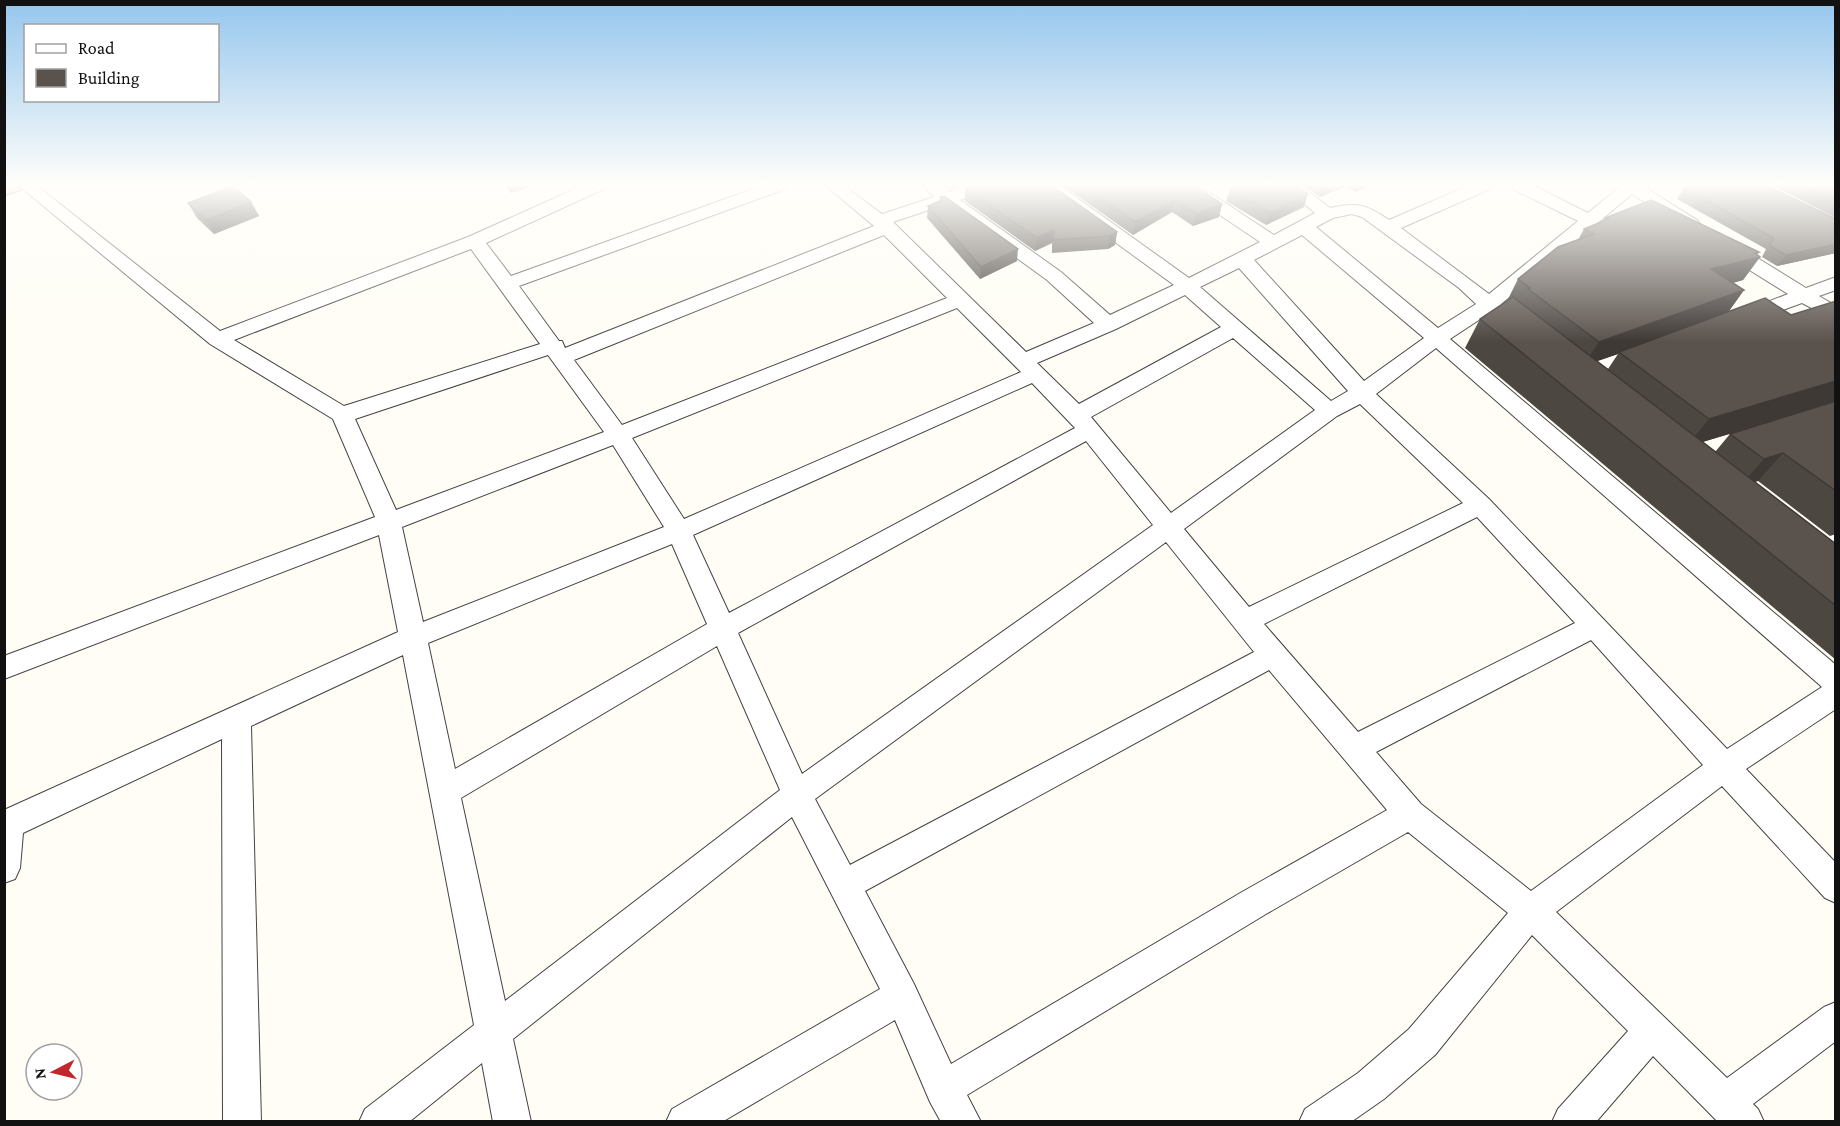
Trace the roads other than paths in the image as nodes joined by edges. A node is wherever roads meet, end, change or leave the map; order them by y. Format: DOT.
graph roads {
  1 [pos="91,238"];
  2 [pos="484,238"];
  3 [pos="635,238"];
  4 [pos="848,238"];
  5 [pos="897,238"];
  6 [pos="1000,238"];
  7 [pos="1120,238"];
  8 [pos="1266,238"];
  9 [pos="1284,238"];
  10 [pos="1317,238"];
  11 [pos="1405,238"];
  12 [pos="1570,238"];
  13 [pos="1713,238"];
  14 [pos="476,241"];
  15 [pos="1274,243"];
  16 [pos="1243,260"];
  17 [pos="1836,283"];
  18 [pos="507,284"];
  19 [pos="1187,286"];
  20 [pos="1804,296"];
  21 [pos="960,300"];
  22 [pos="1488,304"];
  23 [pos="1836,315"];
  24 [pos="1109,325"];
  25 [pos="1725,325"];
  26 [pos="1516,326"];
  27 [pos="1235,328"];
  28 [pos="1437,338"];
  29 [pos="217,339"];
  30 [pos="559,351"];
  31 [pos="1029,368"];
  32 [pos="1362,393"];
  33 [pos="1329,411"];
  34 [pos="342,415"];
  35 [pos="1083,423"];
  36 [pos="618,435"];
  37 [pos="1480,505"];
  38 [pos="389,521"];
  39 [pos="1169,528"];
  40 [pos="679,531"];
  41 [pos="1245,621"];
  42 [pos="1594,626"];
  43 [pos="722,629"];
  44 [pos="411,638"];
  45 [pos="1273,655"];
  46 [pos="4,668"];
  47 [pos="1836,682"];
  48 [pos="1836,693"];
  49 [pos="236,719"];
  50 [pos="1354,749"];
  51 [pos="1724,767"];
  52 [pos="446,791"];
  53 [pos="797,795"];
  54 [pos="1410,814"];
  55 [pos="6,826"];
  56 [pos="4,868"];
  57 [pos="846,884"];
  58 [pos="1836,887"];
  59 [pos="1531,912"];
  60 [pos="902,996"];
  61 [pos="1836,1019"];
  62 [pos="1653,1029"];
  63 [pos="494,1033"];
  64 [pos="943,1089"];
  65 [pos="1736,1112"];
  66 [pos="242,1122"];
  67 [pos="378,1122"];
  68 [pos="512,1122"];
  69 [pos="685,1122"];
  70 [pos="962,1122"];
  71 [pos="1318,1122"];
  72 [pos="1571,1122"];
  1 -- 29 [label="street"];
  2 -- 14 [label="street"];
  3 -- 18 [label="street"];
  4 -- 30 [label="street"];
  5 -- 21 [label="street"];
  6 -- 24 [label="street"];
  7 -- 19 [label="street"];
  8 -- 15 [label="street"];
  9 -- 15 [label="street"];
  10 -- 28 [label="street"];
  11 -- 22 [label="street"];
  12 -- 22 [label="street"];
  13 -- 20 [label="street"];
  14 -- 18 [label="street"];
  14 -- 29 [label="street"];
  15 -- 16 [label="street"];
  16 -- 19 [label="street"];
  16 -- 32 [label="street"];
  17 -- 20 [label="street"];
  18 -- 30 [label="street"];
  19 -- 24 [label="street"];
  19 -- 27 [label="street"];
  20 -- 23 [label="street"];
  20 -- 25 [label="street"];
  21 -- 31 [label="street"];
  21 -- 36 [label="street"];
  22 -- 26 [label="street"];
  22 -- 28 [label="street"];
  24 -- 31 [label="street"];
  27 -- 33 [label="street"];
  27 -- 35 [label="street"];
  28 -- 32 [label="street"];
  28 -- 47 [label="street"];
  29 -- 34 [label="street"];
  30 -- 34 [label="street"];
  30 -- 36 [label="street"];
  31 -- 35 [label="street"];
  31 -- 40 [label="street"];
  32 -- 33 [label="street"];
  32 -- 37 [label="street"];
  33 -- 39 [label="street"];
  34 -- 38 [label="street"];
  35 -- 39 [label="street"];
  35 -- 43 [label="street"];
  36 -- 38 [label="street"];
  36 -- 40 [label="street"];
  37 -- 41 [label="street"];
  37 -- 42 [label="street"];
  38 -- 44 [label="street"];
  38 -- 46 [label="street"];
  39 -- 41 [label="street"];
  39 -- 53 [label="street"];
  40 -- 43 [label="street"];
  40 -- 44 [label="street"];
  41 -- 45 [label="street"];
  42 -- 50 [label="street"];
  42 -- 51 [label="street"];
  43 -- 52 [label="street"];
  43 -- 53 [label="street"];
  44 -- 49 [label="street"];
  44 -- 52 [label="street"];
  45 -- 50 [label="street"];
  45 -- 57 [label="street"];
  48 -- 51 [label="street"];
  49 -- 55 [label="street"];
  49 -- 66 [label="street"];
  50 -- 54 [label="street"];
  51 -- 58 [label="street"];
  51 -- 59 [label="street"];
  52 -- 63 [label="street"];
  53 -- 57 [label="street"];
  53 -- 63 [label="street"];
  54 -- 59 [label="street"];
  54 -- 64 [label="street"];
  55 -- 56 [label="street"];
  57 -- 60 [label="street"];
  59 -- 62 [label="street"];
  59 -- 71 [label="street"];
  60 -- 64 [label="street"];
  60 -- 69 [label="street"];
  61 -- 65 [label="street"];
  62 -- 65 [label="street"];
  62 -- 72 [label="street"];
  63 -- 67 [label="street"];
  63 -- 68 [label="street"];
  64 -- 70 [label="street"];
}
